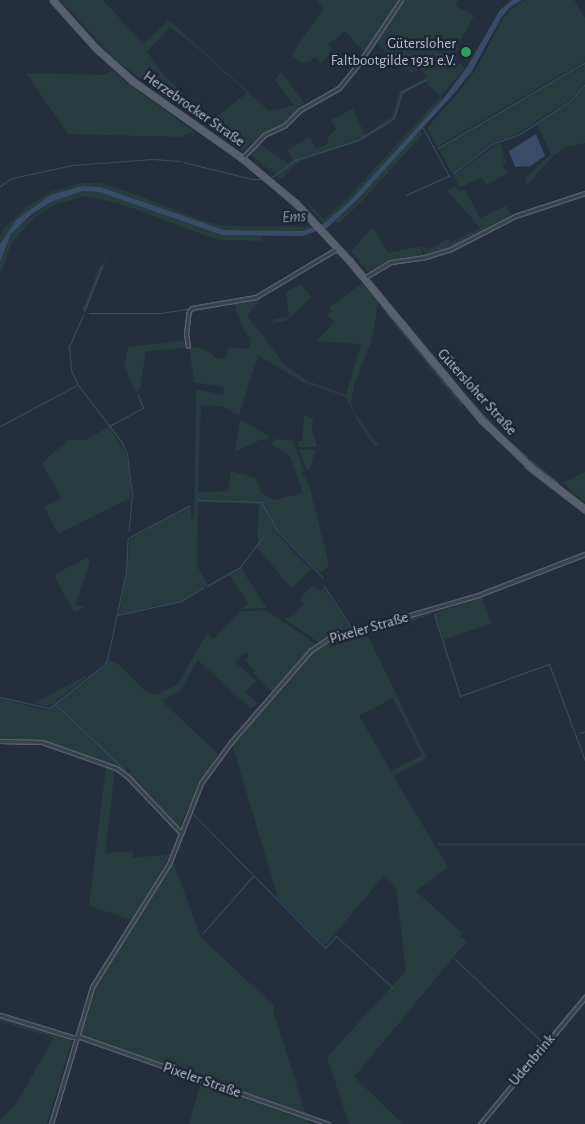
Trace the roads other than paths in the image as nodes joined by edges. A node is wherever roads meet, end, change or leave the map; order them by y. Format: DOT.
graph roads {
  1 [pos="53,0"];
  2 [pos="401,0"];
  3 [pos="242,158"];
  4 [pos="585,193"];
  5 [pos="326,233"];
  6 [pos="339,248"];
  7 [pos="364,278"];
  8 [pos="188,346"];
  9 [pos="585,509"];
  10 [pos="585,554"];
  11 [pos="0,741"];
  12 [pos="180,833"];
  13 [pos="585,997"];
  14 [pos="0,1015"];
  15 [pos="76,1037"];
  16 [pos="51,1124"];
  17 [pos="328,1124"];
  18 [pos="480,1124"];
  1 -- 3 [label="main road, Herzebrocker Straße"];
  2 -- 3 [label="street"];
  3 -- 5 [label="main road, Herzebrocker Straße"];
  4 -- 7 [label="street"];
  5 -- 6 [label="main road, Gütersloher Straße"];
  6 -- 7 [label="main road, Gütersloher Straße"];
  6 -- 8 [label="street"];
  7 -- 9 [label="main road, Gütersloher Straße"];
  10 -- 12 [label="street, Pixeler Straße"];
  11 -- 12 [label="street"];
  12 -- 15 [label="street, Pixeler Straße"];
  13 -- 18 [label="street, Udenbrink"];
  14 -- 15 [label="street, Pixeler Straße"];
  15 -- 16 [label="street, Pixeler Straße"];
  15 -- 17 [label="street, Pixeler Straße"];
}
